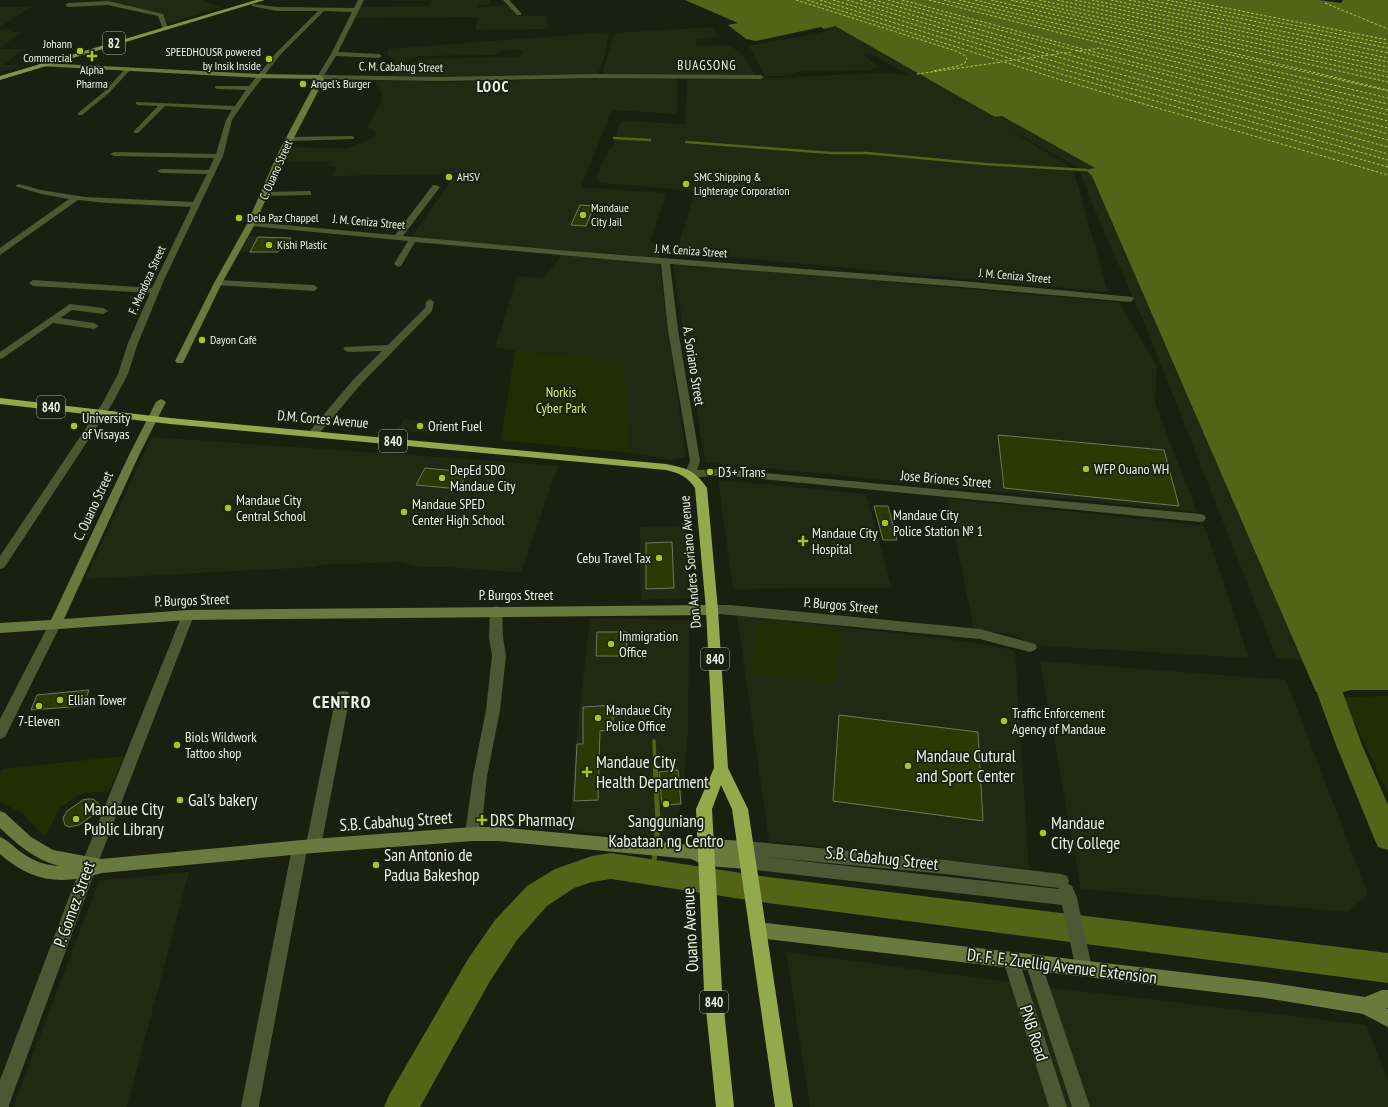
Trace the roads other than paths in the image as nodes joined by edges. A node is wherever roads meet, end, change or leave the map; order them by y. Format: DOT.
graph roads {
  1 [pos="245,0"];
  2 [pos="262,0"];
  3 [pos="270,0"];
  4 [pos="361,0"];
  5 [pos="506,0"];
  6 [pos="251,2"];
  7 [pos="68,5"];
  8 [pos="322,10"];
  9 [pos="356,10"];
  10 [pos="519,14"];
  11 [pos="181,24"];
  12 [pos="165,28"];
  13 [pos="334,54"];
  14 [pos="379,56"];
  15 [pos="63,58"];
  16 [pos="41,65"];
  17 [pos="127,70"];
  18 [pos="259,76"];
  19 [pos="0,77"];
  20 [pos="320,77"];
  21 [pos="761,77"];
  22 [pos="217,87"];
  23 [pos="251,88"];
  24 [pos="138,103"];
  25 [pos="164,104"];
  26 [pos="238,108"];
  27 [pos="80,114"];
  28 [pos="340,130"];
  29 [pos="136,132"];
  30 [pos="291,136"];
  31 [pos="352,138"];
  32 [pos="114,154"];
  33 [pos="219,156"];
  34 [pos="161,171"];
  35 [pos="210,172"];
  36 [pos="19,186"];
  37 [pos="436,187"];
  38 [pos="308,193"];
  39 [pos="265,194"];
  40 [pos="75,198"];
  41 [pos="197,205"];
  42 [pos="251,224"];
  43 [pos="398,237"];
  44 [pos="414,239"];
  45 [pos="0,252"];
  46 [pos="665,261"];
  47 [pos="398,264"];
  48 [pos="33,283"];
  49 [pos="218,283"];
  50 [pos="314,288"];
  51 [pos="156,291"];
  52 [pos="1130,299"];
  53 [pos="430,302"];
  54 [pos="103,311"];
  55 [pos="51,320"];
  56 [pos="94,326"];
  57 [pos="391,348"];
  58 [pos="348,349"];
  59 [pos="0,356"];
  60 [pos="180,361"];
  61 [pos="0,401"];
  62 [pos="161,402"];
  63 [pos="102,412"];
  64 [pos="152,418"];
  65 [pos="313,434"];
  66 [pos="690,475"];
  67 [pos="1200,518"];
  68 [pos="0,565"];
  69 [pos="712,610"];
  70 [pos="496,611"];
  71 [pos="188,615"];
  72 [pos="55,624"];
  73 [pos="0,628"];
  74 [pos="1030,647"];
  75 [pos="343,696"];
  76 [pos="0,733"];
  77 [pos="720,768"];
  78 [pos="0,818"];
  79 [pos="473,834"];
  80 [pos="0,844"];
  81 [pos="307,847"];
  82 [pos="703,856"];
  83 [pos="747,861"];
  84 [pos="93,867"];
  85 [pos="1070,906"];
  86 [pos="758,930"];
  87 [pos="1011,960"];
  88 [pos="1033,962"];
  89 [pos="1083,968"];
  90 [pos="1386,1004"];
  91 [pos="1365,1006"];
  92 [pos="1388,1018"];
  93 [pos="0,1105"];
  94 [pos="250,1105"];
  95 [pos="725,1107"];
  96 [pos="784,1107"];
  97 [pos="1058,1107"];
  98 [pos="1081,1107"];
  1 -- 6 [label="street"];
  2 -- 11 [label="main road, 82"];
  3 -- 6 [label="main road"];
  4 -- 9 [label="street, C. Ouano Street"];
  5 -- 10 [label="street"];
  6 -- 8 [label="street"];
  6 -- 11 [label="main road"];
  6 -- 15 [label="main road"];
  7 -- 12 [label="street"];
  8 -- 9 [label="street"];
  8 -- 18 [label="street, F. Mendoza Street"];
  9 -- 13 [label="street, C. Ouano Street"];
  11 -- 12 [label="main road, 82"];
  12 -- 15 [label="main road, 82"];
  13 -- 14 [label="street"];
  13 -- 20 [label="street, C. Ouano Street"];
  15 -- 16 [label="main road, 82"];
  16 -- 17 [label="street, C. M. Cabahug Street"];
  16 -- 19 [label="main road, 82"];
  17 -- 18 [label="street, C. M. Cabahug Street"];
  17 -- 27 [label="street"];
  18 -- 20 [label="street, C. M. Cabahug Street"];
  18 -- 23 [label="street, F. Mendoza Street"];
  20 -- 21 [label="street, C. M. Cabahug Street"];
  20 -- 30 [label="street, C. Ouano Street"];
  22 -- 23 [label="street"];
  23 -- 26 [label="street, F. Mendoza Street"];
  24 -- 25 [label="street"];
  25 -- 26 [label="street"];
  25 -- 29 [label="street"];
  26 -- 33 [label="street, F. Mendoza Street"];
  28 -- 30 [label="street"];
  30 -- 31 [label="street"];
  30 -- 39 [label="street, C. Ouano Street"];
  32 -- 33 [label="street"];
  33 -- 35 [label="street, F. Mendoza Street"];
  34 -- 35 [label="street"];
  35 -- 41 [label="street, F. Mendoza Street"];
  36 -- 40 [label="street"];
  37 -- 43 [label="street"];
  38 -- 39 [label="street"];
  39 -- 42 [label="street, C. Ouano Street"];
  40 -- 41 [label="street"];
  40 -- 45 [label="street"];
  41 -- 51 [label="street, F. Mendoza Street"];
  42 -- 43 [label="street, J. M. Ceniza Street"];
  42 -- 49 [label="street, C. Ouano Street"];
  43 -- 44 [label="street, J. M. Ceniza Street"];
  44 -- 46 [label="street, J. M. Ceniza Street"];
  44 -- 47 [label="street"];
  46 -- 52 [label="street, J. M. Ceniza Street"];
  46 -- 66 [label="street, A. Soriano Street"];
  48 -- 51 [label="street"];
  49 -- 50 [label="street"];
  49 -- 60 [label="street, C. Ouano Street"];
  51 -- 63 [label="street, F. Mendoza Street"];
  53 -- 57 [label="street"];
  54 -- 55 [label="street"];
  55 -- 56 [label="street"];
  55 -- 59 [label="street"];
  57 -- 58 [label="street"];
  57 -- 65 [label="street"];
  61 -- 63 [label="highway, D.M. Cortes Avenue / 840"];
  62 -- 64 [label="street, C. Ouano Street"];
  63 -- 64 [label="highway, D.M. Cortes Avenue / 840"];
  63 -- 68 [label="street, F. Mendoza Street"];
  64 -- 65 [label="highway, D.M. Cortes Avenue / 840"];
  64 -- 72 [label="street, C. Ouano Street"];
  65 -- 66 [label="highway, D.M. Cortes Avenue / 840"];
  66 -- 67 [label="street, Jose Briones Street"];
  66 -- 69 [label="highway, Don Andres Soriano Avenue / 840"];
  69 -- 70 [label="street, P. Burgos Street"];
  69 -- 74 [label="street, P. Burgos Street"];
  69 -- 77 [label="highway, Don Andres Soriano Avenue / 840"];
  70 -- 71 [label="street, P. Burgos Street"];
  70 -- 79 [label="street"];
  71 -- 72 [label="street, P. Burgos Street"];
  71 -- 84 [label="street, P. Gomez Street"];
  72 -- 73 [label="street, P. Burgos Street"];
  72 -- 76 [label="street"];
  75 -- 81 [label="street"];
  77 -- 82 [label="highway, Don Andres Soriano Avenue / 840"];
  77 -- 83 [label="highway, Don Andres Soriano Avenue / 840"];
  78 -- 84 [label="street, S.B. Cabahug Street"];
  79 -- 81 [label="street, S.B. Cabahug Street"];
  79 -- 82 [label="street, S.B. Cabahug Street"];
  80 -- 84 [label="street, S.B. Cabahug Street"];
  81 -- 84 [label="street, S.B. Cabahug Street"];
  81 -- 94 [label="street"];
  82 -- 83 [label="street, S.B. Cabahug Street"];
  82 -- 95 [label="highway, Ouano Avenue / 840"];
  83 -- 85 [label="street, S.B. Cabahug Street"];
  83 -- 85 [label="street, S.B. Cabahug Street"];
  83 -- 86 [label="highway, 840"];
  84 -- 93 [label="street, P. Gomez Street"];
  85 -- 89 [label="street"];
  86 -- 87 [label="street, Dr. F. E. Zuellig Avenue Extension"];
  86 -- 96 [label="highway, 840"];
  87 -- 88 [label="street, Dr. F. E. Zuellig Avenue Extension"];
  87 -- 97 [label="street, PNB Road"];
  88 -- 89 [label="street, Dr. F. E. Zuellig Avenue Extension"];
  88 -- 98 [label="street, PNB Road"];
  89 -- 91 [label="street, Dr. F. E. Zuellig Avenue Extension"];
  90 -- 91 [label="street"];
  91 -- 92 [label="street, Dr. F. E. Zuellig Avenue Extension"];
}
